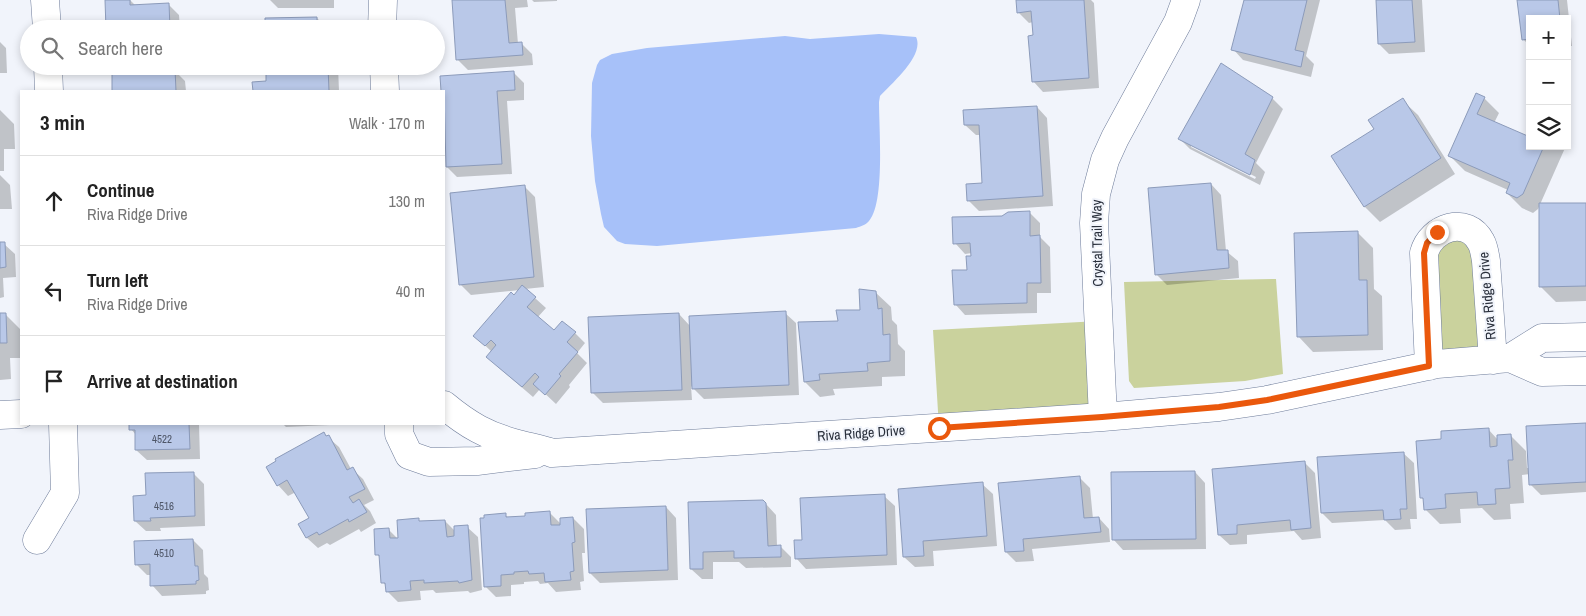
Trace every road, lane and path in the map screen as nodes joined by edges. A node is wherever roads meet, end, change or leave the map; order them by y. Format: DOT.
graph roads {
  1 [pos="45,0"];
  2 [pos="382,0"];
  3 [pos="1186,0"];
  4 [pos="46,20"];
  5 [pos="382,20"];
  6 [pos="48,75"];
  7 [pos="384,75"];
  8 [pos="49,90"];
  9 [pos="385,90"];
  10 [pos="1586,337"];
  11 [pos="1501,359"];
  12 [pos="1429,366"];
  13 [pos="1586,370"];
  14 [pos="446,407"];
  15 [pos="20,414"];
  16 [pos="0,415"];
  17 [pos="1102,417"];
  18 [pos="63,425"];
  19 [pos="399,425"];
  20 [pos="552,453"];
  21 [pos="37,540"];
  1 -- 4 [label="street"];
  2 -- 5 [label="street"];
  3 -- 17 [label="street, Crystal Trail Way"];
  6 -- 8 [label="street"];
  7 -- 9 [label="street"];
  10 -- 11 [label="street, Riva Ridge Drive"];
  11 -- 12 [label="street, Riva Ridge Drive"];
  11 -- 12 [label="street, Riva Ridge Drive"];
  11 -- 13 [label="street, Riva Ridge Drive"];
  12 -- 17 [label="street, Riva Ridge Drive"];
  14 -- 20 [label="street, Riva Ridge Drive"];
  15 -- 16 [label="street"];
  17 -- 20 [label="street, Riva Ridge Drive"];
  18 -- 21 [label="street"];
  19 -- 20 [label="street"];
}
